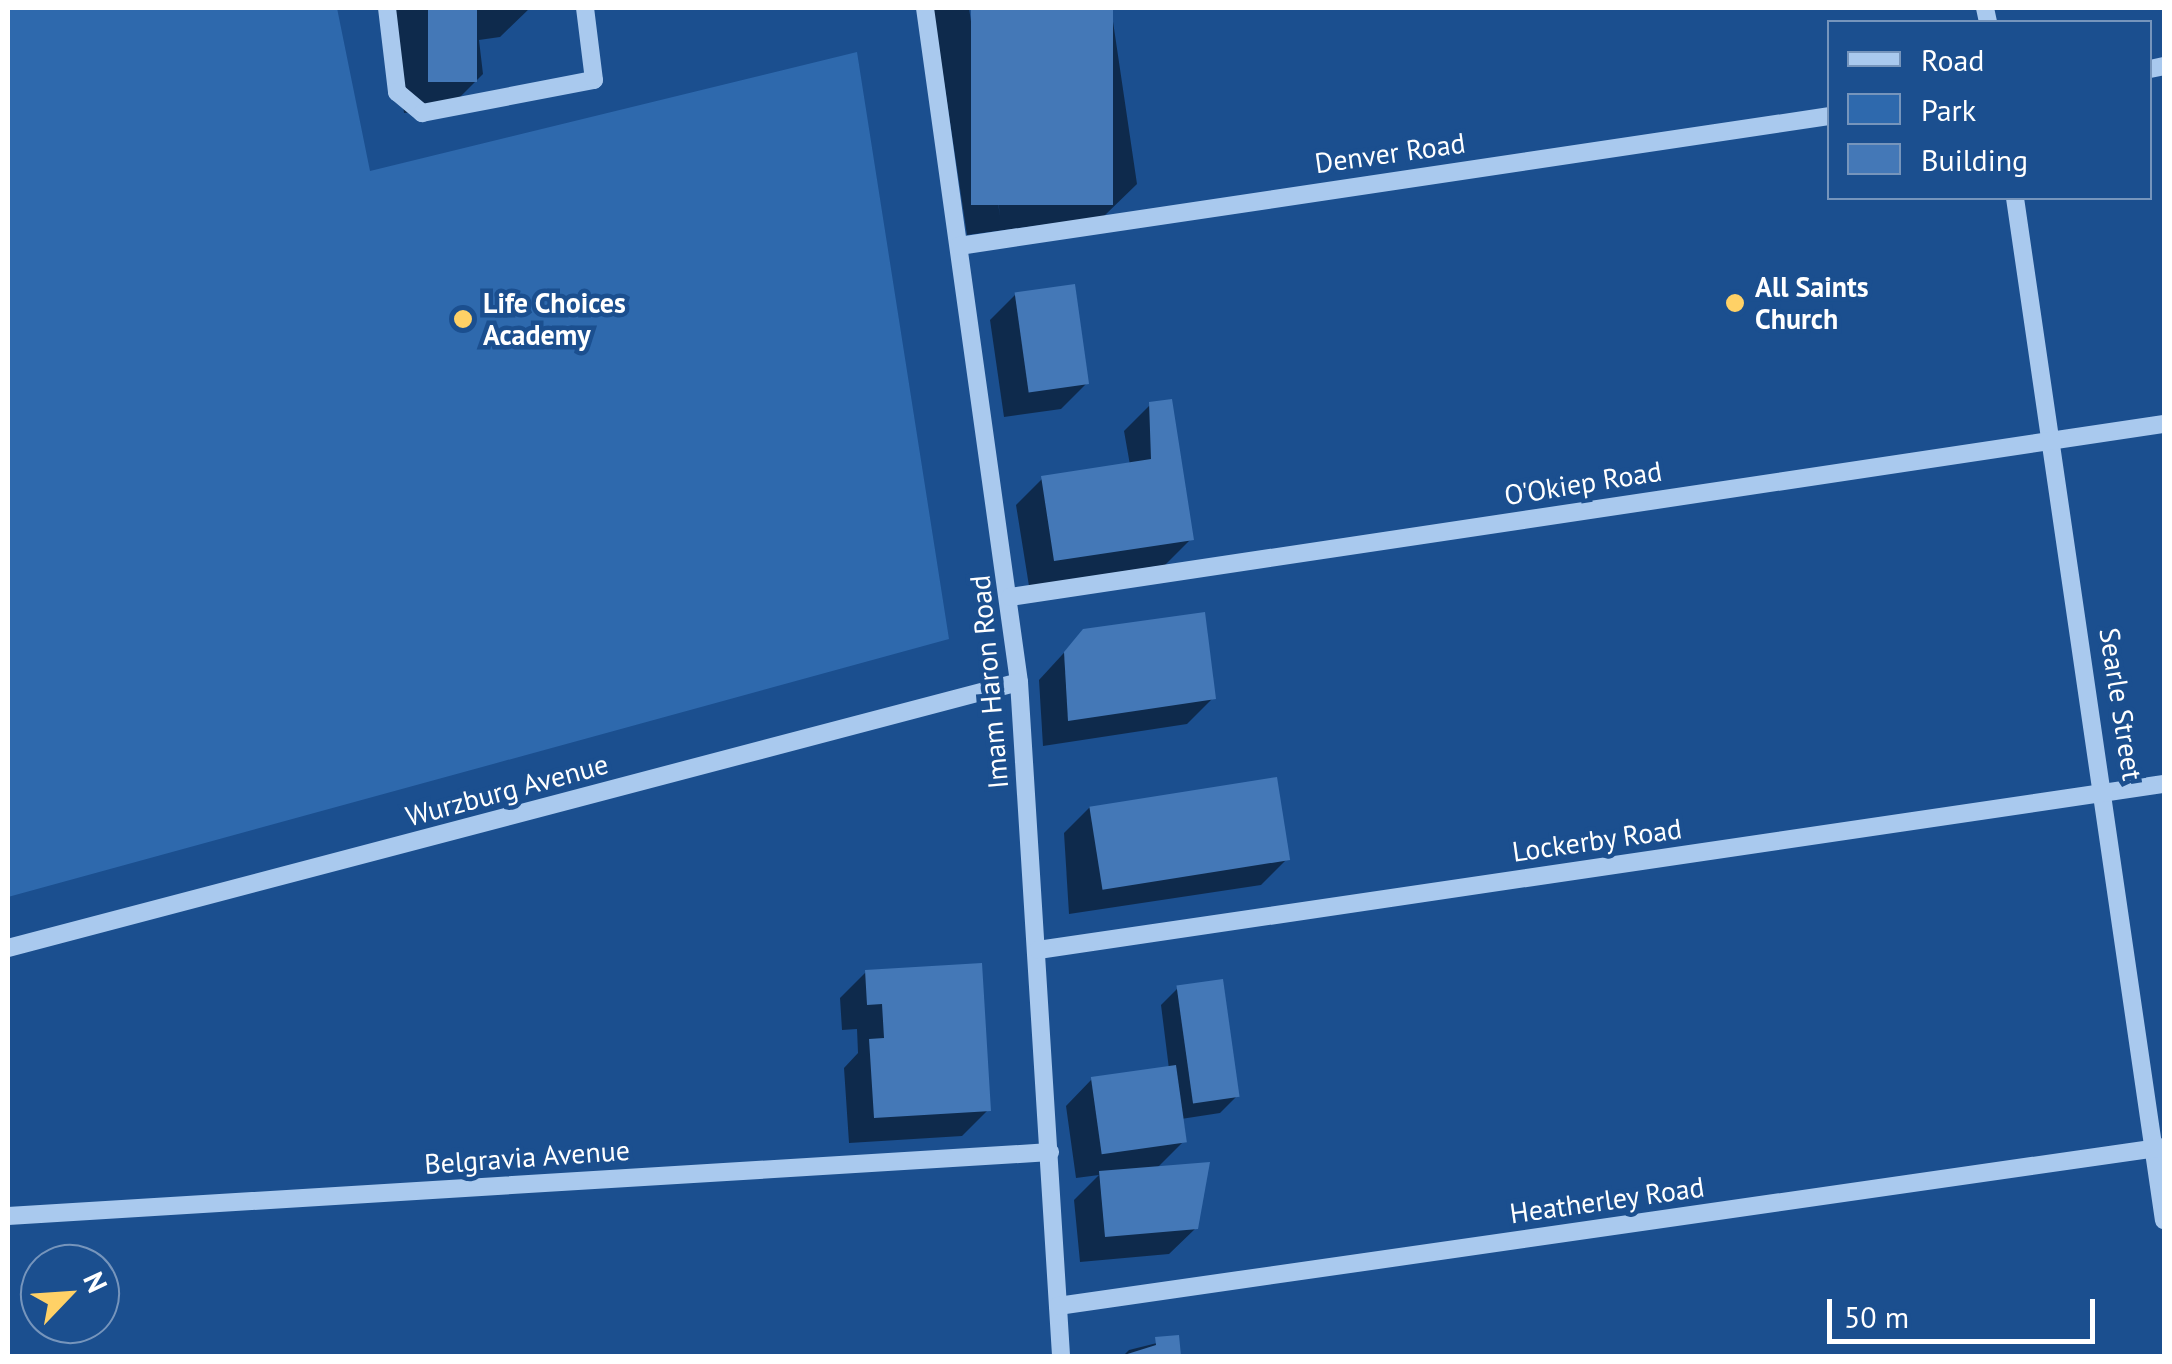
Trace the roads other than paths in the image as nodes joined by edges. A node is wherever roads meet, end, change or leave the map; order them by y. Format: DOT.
graph roads {
  1 [pos="387,8"];
  2 [pos="585,8"];
  3 [pos="925,8"];
  4 [pos="1827,116"];
  5 [pos="2016,200"];
  6 [pos="959,246"];
  7 [pos="2164,424"];
  8 [pos="2053,441"];
  9 [pos="1010,597"];
  10 [pos="1020,682"];
  11 [pos="2164,784"];
  12 [pos="2106,793"];
  13 [pos="8,948"];
  14 [pos="1038,950"];
  15 [pos="2159,1148"];
  16 [pos="1050,1152"];
  17 [pos="8,1216"];
  18 [pos="2164,1220"];
  19 [pos="1058,1306"];
  20 [pos="1061,1356"];
  1 -- 2 [label="street"];
  3 -- 6 [label="street, Imam Haron Road"];
  4 -- 6 [label="street, Denver Road"];
  5 -- 8 [label="street, Searle Street"];
  6 -- 9 [label="street, Imam Haron Road"];
  7 -- 8 [label="street, O'Okiep Road"];
  8 -- 9 [label="street, O'Okiep Road"];
  8 -- 12 [label="street, Searle Street"];
  9 -- 10 [label="street, Imam Haron Road"];
  10 -- 13 [label="street, Wurzburg Avenue"];
  10 -- 14 [label="street, Imam Haron Road"];
  11 -- 12 [label="street, Lockerby Road"];
  12 -- 14 [label="street, Lockerby Road"];
  12 -- 15 [label="street, Searle Street"];
  14 -- 16 [label="street, Imam Haron Road"];
  15 -- 18 [label="street, Searle Street"];
  15 -- 19 [label="street, Heatherley Road"];
  16 -- 17 [label="street, Belgravia Avenue"];
  16 -- 19 [label="street, Imam Haron Road"];
  19 -- 20 [label="street, Imam Haron Road"];
}
